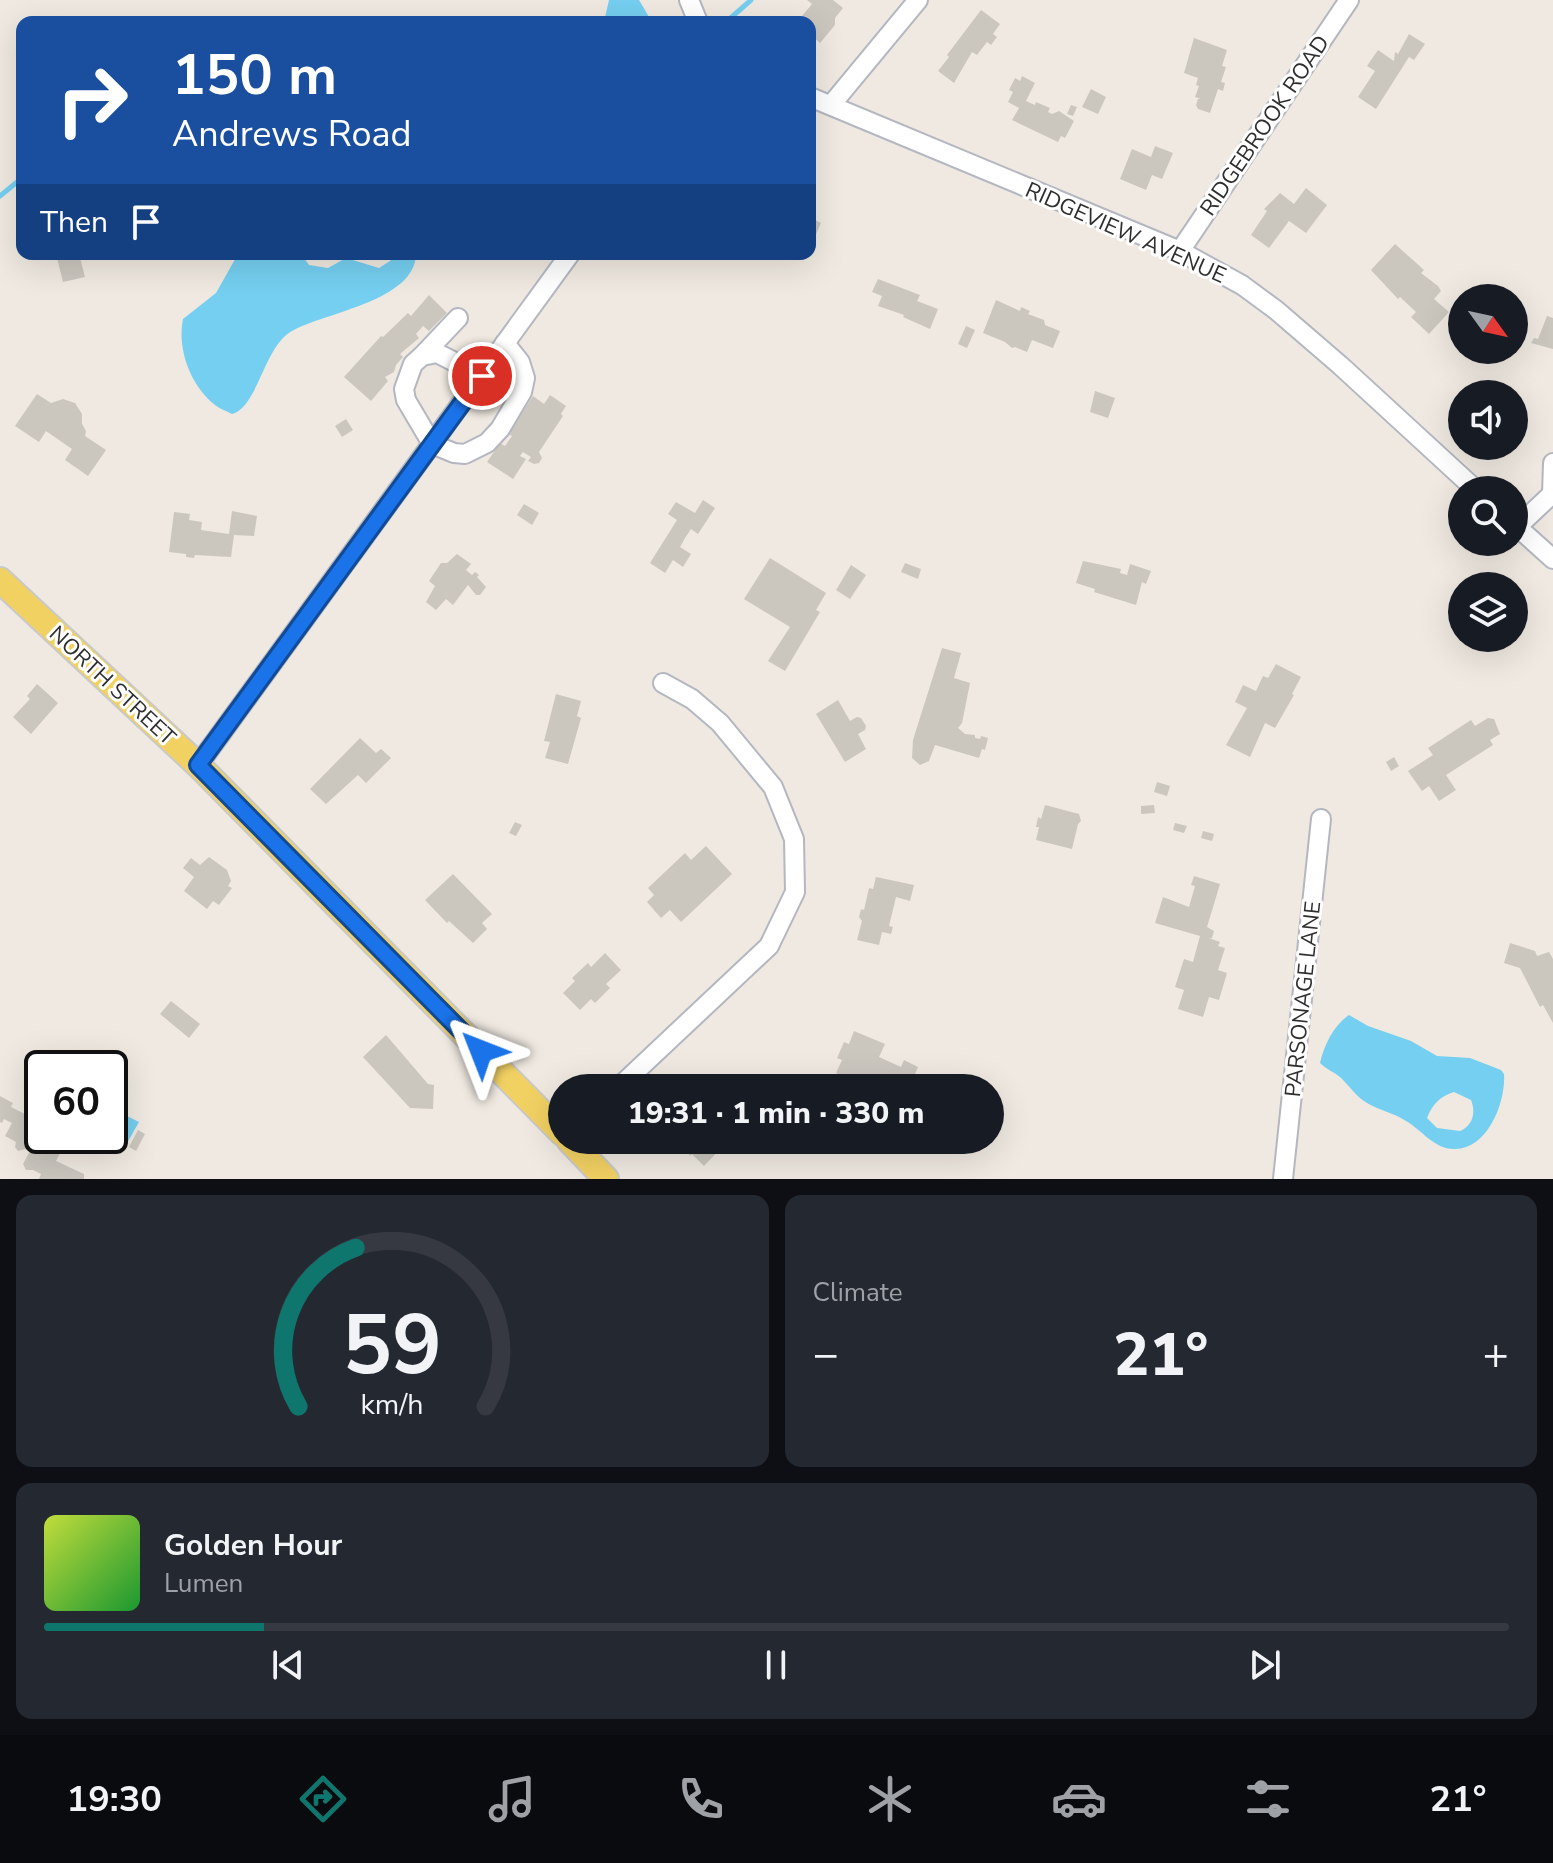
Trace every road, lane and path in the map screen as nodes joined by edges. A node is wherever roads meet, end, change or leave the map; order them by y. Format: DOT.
graph roads {
  1 [pos="918,0"];
  2 [pos="1349,0"];
  3 [pos="816,99"];
  4 [pos="831,105"];
  5 [pos="1180,251"];
  6 [pos="566,260"];
  7 [pos="458,318"];
  8 [pos="505,343"];
  9 [pos="422,356"];
  10 [pos="482,376"];
  11 [pos="432,444"];
  12 [pos="1553,463"];
  13 [pos="1460,476"];
  14 [pos="1552,493"];
  15 [pos="1528,515"];
  16 [pos="1528,537"];
  17 [pos="1553,559"];
  18 [pos="0,580"];
  19 [pos="663,683"];
  20 [pos="198,765"];
  21 [pos="1321,819"];
  22 [pos="633,1074"];
  23 [pos="548,1119"];
  24 [pos="582,1154"];
  25 [pos="606,1179"];
  26 [pos="1283,1179"];
  1 -- 4 [label="street"];
  2 -- 5 [label="street, RIDGEBROOK ROAD"];
  3 -- 4 [label="street, RIDGEVIEW AVENUE"];
  4 -- 5 [label="street, RIDGEVIEW AVENUE"];
  5 -- 13 [label="street, RIDGEVIEW AVENUE"];
  6 -- 8 [label="street"];
  7 -- 9 [label="street"];
  8 -- 10 [label="street"];
  8 -- 11 [label="street"];
  9 -- 10 [label="street"];
  9 -- 11 [label="street"];
  10 -- 11 [label="street"];
  11 -- 20 [label="street"];
  12 -- 14 [label="street"];
  14 -- 15 [label="street"];
  16 -- 17 [label="street"];
  18 -- 20 [label="main road, NORTH STREET"];
  19 -- 22 [label="street"];
  20 -- 23 [label="main road, NORTH STREET"];
  21 -- 26 [label="street, PARSONAGE LANE"];
  24 -- 25 [label="main road"];
}
